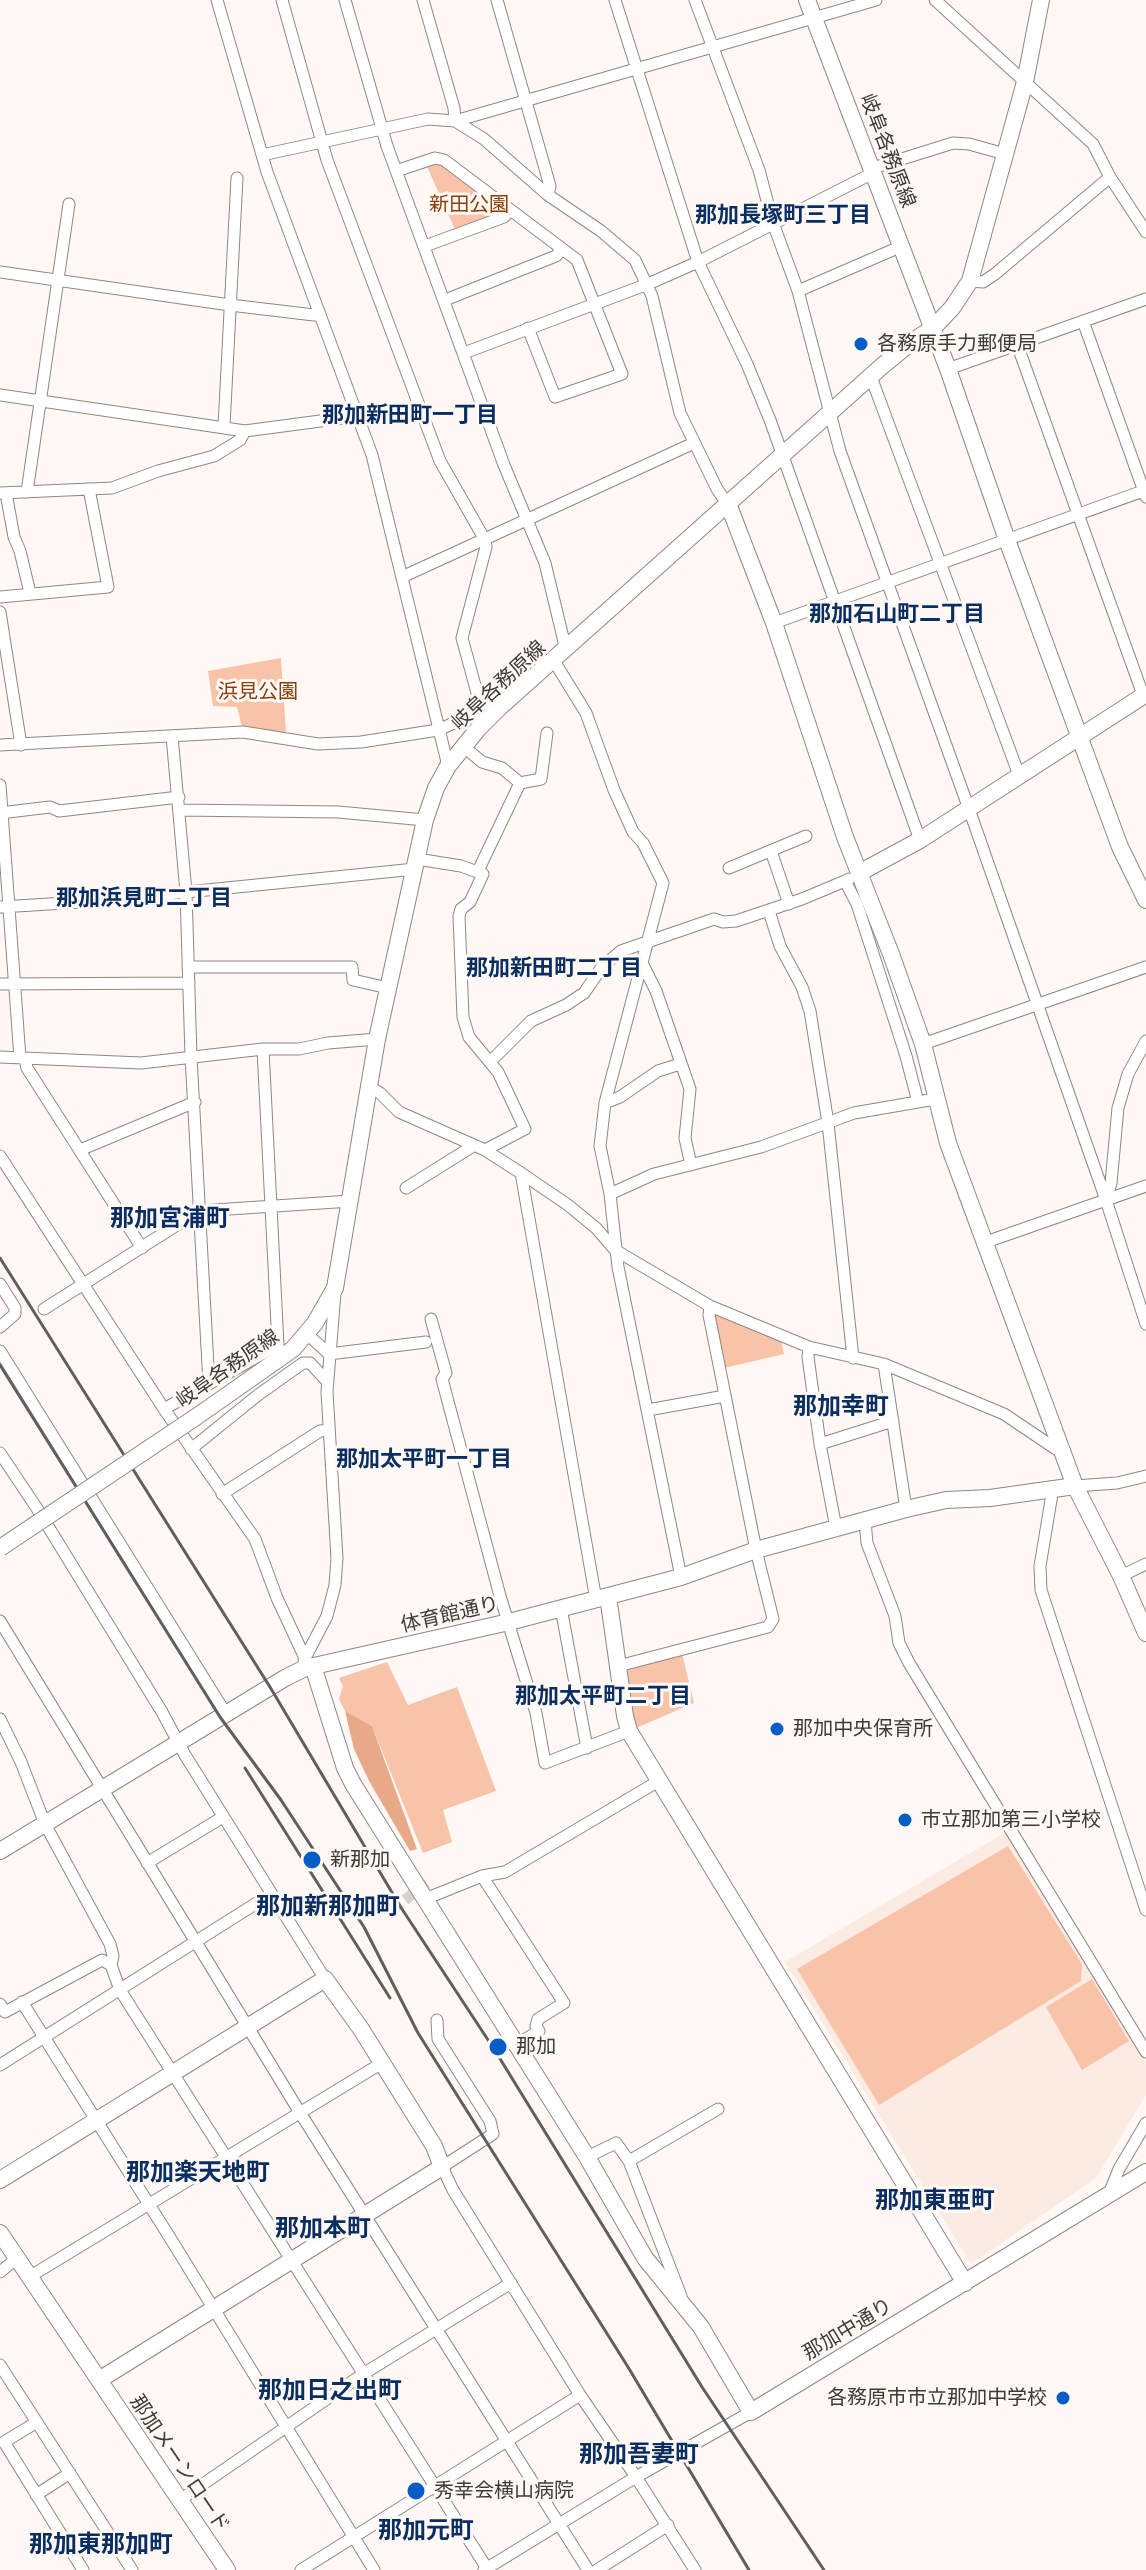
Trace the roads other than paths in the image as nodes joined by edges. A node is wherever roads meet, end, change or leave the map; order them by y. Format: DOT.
graph roads {
  1 [pos="217,0"];
  2 [pos="282,0"];
  3 [pos="345,0"];
  4 [pos="423,0"];
  5 [pos="497,0"];
  6 [pos="615,0"];
  7 [pos="695,0"];
  8 [pos="807,0"];
  9 [pos="876,0"];
  10 [pos="935,0"];
  11 [pos="1041,0"];
  12 [pos="814,18"];
  13 [pos="712,47"];
  14 [pos="637,68"];
  15 [pos="1025,82"];
  16 [pos="526,101"];
  17 [pos="455,121"];
  18 [pos="382,130"];
  19 [pos="323,143"];
  20 [pos="1005,154"];
  21 [pos="262,155"];
  22 [pos="874,170"];
  23 [pos="396,171"];
  24 [pos="1110,177"];
  25 [pos="237,178"];
  26 [pos="548,195"];
  27 [pos="69,204"];
  28 [pos="510,210"];
  29 [pos="773,223"];
  30 [pos="1146,232"];
  31 [pos="425,246"];
  32 [pos="902,246"];
  33 [pos="562,249"];
  34 [pos="698,262"];
  35 [pos="0,272"];
  36 [pos="57,280"];
  37 [pos="970,281"];
  38 [pos="648,284"];
  39 [pos="798,291"];
  40 [pos="1146,299"];
  41 [pos="445,300"];
  42 [pos="593,304"];
  43 [pos="230,305"];
  44 [pos="320,314"];
  45 [pos="1083,321"];
  46 [pos="528,328"];
  47 [pos="933,328"];
  48 [pos="1017,344"];
  49 [pos="464,353"];
  50 [pos="948,369"];
  51 [pos="871,377"];
  52 [pos="0,395"];
  53 [pos="40,401"];
  54 [pos="358,416"];
  55 [pos="829,416"];
  56 [pos="224,426"];
  57 [pos="245,431"];
  58 [pos="694,443"];
  59 [pos="781,457"];
  60 [pos="89,489"];
  61 [pos="27,492"];
  62 [pos="3,493"];
  63 [pos="1145,493"];
  64 [pos="729,506"];
  65 [pos="1079,514"];
  66 [pos="529,520"];
  67 [pos="485,540"];
  68 [pos="1007,540"];
  69 [pos="942,564"];
  70 [pos="402,577"];
  71 [pos="888,584"];
  72 [pos="30,593"];
  73 [pos="0,597"];
  74 [pos="834,603"];
  75 [pos="0,612"];
  76 [pos="774,623"];
  77 [pos="560,656"];
  78 [pos="1145,695"];
  79 [pos="500,707"];
  80 [pos="482,711"];
  81 [pos="438,730"];
  82 [pos="547,733"];
  83 [pos="172,736"];
  84 [pos="1080,736"];
  85 [pos="0,745"];
  86 [pos="21,745"];
  87 [pos="463,746"];
  88 [pos="448,766"];
  89 [pos="1019,775"];
  90 [pos="520,783"];
  91 [pos="0,785"];
  92 [pos="180,804"];
  93 [pos="969,809"];
  94 [pos="1,813"];
  95 [pos="425,820"];
  96 [pos="806,836"];
  97 [pos="920,840"];
  98 [pos="771,851"];
  99 [pos="416,864"];
  100 [pos="729,868"];
  101 [pos="478,871"];
  102 [pos="852,877"];
  103 [pos="186,892"];
  104 [pos="1146,900"];
  105 [pos="789,904"];
  106 [pos="5,907"];
  107 [pos="769,911"];
  108 [pos="648,940"];
  109 [pos="643,964"];
  110 [pos="188,967"];
  111 [pos="1146,967"];
  112 [pos="189,983"];
  113 [pos="0,984"];
  114 [pos="16,984"];
  115 [pos="388,988"];
  116 [pos="1037,1005"];
  117 [pos="377,1039"];
  118 [pos="1146,1041"];
  119 [pos="923,1044"];
  120 [pos="263,1049"];
  121 [pos="0,1057"];
  122 [pos="191,1057"];
  123 [pos="23,1058"];
  124 [pos="490,1062"];
  125 [pos="680,1064"];
  126 [pos="367,1086"];
  127 [pos="927,1101"];
  128 [pos="195,1102"];
  129 [pos="605,1103"];
  130 [pos="828,1123"];
  131 [pos="479,1148"];
  132 [pos="80,1150"];
  133 [pos="0,1156"];
  134 [pos="691,1165"];
  135 [pos="521,1173"];
  136 [pos="1146,1186"];
  137 [pos="406,1188"];
  138 [pos="610,1194"];
  139 [pos="1106,1200"];
  140 [pos="351,1201"];
  141 [pos="271,1205"];
  142 [pos="199,1211"];
  143 [pos="986,1242"];
  144 [pos="142,1248"];
  145 [pos="615,1250"];
  146 [pos="0,1284"];
  147 [pos="81,1284"];
  148 [pos="335,1288"];
  149 [pos="710,1306"];
  150 [pos="44,1309"];
  151 [pos="431,1319"];
  152 [pos="1146,1324"];
  153 [pos="0,1327"];
  154 [pos="307,1334"];
  155 [pos="426,1342"];
  156 [pos="809,1347"];
  157 [pos="0,1351"];
  158 [pos="329,1354"];
  159 [pos="853,1358"];
  160 [pos="884,1364"];
  161 [pos="327,1381"];
  162 [pos="209,1384"];
  163 [pos="725,1396"];
  164 [pos="164,1409"];
  165 [pos="648,1410"];
  166 [pos="893,1421"];
  167 [pos="329,1430"];
  168 [pos="820,1444"];
  169 [pos="191,1449"];
  170 [pos="1062,1449"];
  171 [pos="0,1453"];
  172 [pos="1146,1476"];
  173 [pos="1075,1486"];
  174 [pos="1053,1488"];
  175 [pos="222,1494"];
  176 [pos="906,1509"];
  177 [pos="865,1521"];
  178 [pos="836,1528"];
  179 [pos="0,1548"];
  180 [pos="756,1550"];
  181 [pos="1146,1564"];
  182 [pos="1121,1576"];
  183 [pos="681,1577"];
  184 [pos="602,1598"];
  185 [pos="561,1608"];
  186 [pos="0,1621"];
  187 [pos="509,1622"];
  188 [pos="1146,1633"];
  189 [pos="307,1664"];
  190 [pos="618,1666"];
  191 [pos="226,1714"];
  192 [pos="0,1719"];
  193 [pos="629,1731"];
  194 [pos="178,1742"];
  195 [pos="587,1748"];
  196 [pos="657,1782"];
  197 [pos="101,1790"];
  198 [pos="223,1817"];
  199 [pos="45,1824"];
  200 [pos="0,1851"];
  201 [pos="147,1863"];
  202 [pos="482,1876"];
  203 [pos="271,1894"];
  204 [pos="425,1899"];
  205 [pos="1146,1910"];
  206 [pos="196,1942"];
  207 [pos="111,1965"];
  208 [pos="325,1979"];
  209 [pos="120,1990"];
  210 [pos="22,2002"];
  211 [pos="0,2004"];
  212 [pos="437,2020"];
  213 [pos="249,2027"];
  214 [pos="44,2037"];
  215 [pos="516,2045"];
  216 [pos="1146,2052"];
  217 [pos="382,2063"];
  218 [pos="0,2065"];
  219 [pos="173,2074"];
  220 [pos="718,2109"];
  221 [pos="299,2111"];
  222 [pos="97,2120"];
  223 [pos="1146,2123"];
  224 [pos="226,2157"];
  225 [pos="587,2157"];
  226 [pos="629,2161"];
  227 [pos="442,2167"];
  228 [pos="1146,2172"];
  229 [pos="0,2180"];
  230 [pos="1109,2195"];
  231 [pos="148,2204"];
  232 [pos="364,2215"];
  233 [pos="0,2233"];
  234 [pos="16,2259"];
  235 [pos="291,2260"];
  236 [pos="0,2272"];
  237 [pos="29,2277"];
  238 [pos="511,2283"];
  239 [pos="965,2283"];
  240 [pos="683,2301"];
  241 [pos="213,2309"];
  242 [pos="436,2328"];
  243 [pos="0,2365"];
  244 [pos="363,2374"];
  245 [pos="99,2380"];
  246 [pos="580,2395"];
  247 [pos="751,2412"];
  248 [pos="37,2422"];
  249 [pos="285,2428"];
  250 [pos="2,2439"];
  251 [pos="507,2441"];
  252 [pos="70,2473"];
  253 [pos="636,2477"];
  254 [pos="435,2486"];
  255 [pos="36,2495"];
  256 [pos="180,2500"];
  257 [pos="560,2524"];
  258 [pos="668,2525"];
  259 [pos="354,2537"];
  260 [pos="486,2569"];
  261 [pos="83,2570"];
  262 [pos="132,2570"];
  263 [pos="227,2570"];
  264 [pos="301,2570"];
  265 [pos="374,2570"];
  266 [pos="588,2570"];
  267 [pos="597,2570"];
  268 [pos="695,2570"];
  1 -- 21 [label="street"];
  2 -- 19 [label="street"];
  3 -- 18 [label="street"];
  4 -- 17 [label="street"];
  5 -- 16 [label="street"];
  6 -- 14 [label="street"];
  7 -- 13 [label="street"];
  8 -- 12 [label="street, 岐阜各務原線"];
  9 -- 12 [label="street"];
  10 -- 15 [label="street"];
  11 -- 15 [label="street"];
  12 -- 13 [label="street"];
  12 -- 22 [label="street, 岐阜各務原線"];
  13 -- 14 [label="street"];
  13 -- 29 [label="street"];
  14 -- 16 [label="street"];
  14 -- 34 [label="street"];
  15 -- 20 [label="street"];
  15 -- 24 [label="street"];
  16 -- 17 [label="street"];
  16 -- 26 [label="street"];
  17 -- 18 [label="street"];
  17 -- 26 [label="street"];
  18 -- 19 [label="street"];
  18 -- 23 [label="street"];
  19 -- 21 [label="street"];
  19 -- 67 [label="street"];
  20 -- 22 [label="street"];
  20 -- 37 [label="street"];
  21 -- 44 [label="street"];
  22 -- 29 [label="street"];
  22 -- 32 [label="street, 岐阜各務原線"];
  23 -- 28 [label="street"];
  23 -- 31 [label="street"];
  24 -- 30 [label="street"];
  24 -- 37 [label="street"];
  25 -- 43 [label="street"];
  26 -- 38 [label="street"];
  27 -- 36 [label="street"];
  28 -- 31 [label="street"];
  28 -- 33 [label="street"];
  29 -- 34 [label="street"];
  29 -- 39 [label="street"];
  31 -- 41 [label="street"];
  32 -- 39 [label="street"];
  32 -- 47 [label="street, 岐阜各務原線"];
  33 -- 41 [label="street"];
  33 -- 42 [label="street"];
  34 -- 38 [label="street"];
  34 -- 59 [label="street"];
  35 -- 36 [label="street"];
  36 -- 43 [label="street"];
  36 -- 53 [label="street"];
  37 -- 47 [label="street"];
  38 -- 42 [label="street"];
  38 -- 58 [label="street"];
  39 -- 55 [label="street"];
  40 -- 45 [label="street"];
  41 -- 49 [label="street"];
  42 -- 46 [label="street"];
  42 -- 46 [label="street"];
  43 -- 44 [label="street"];
  43 -- 56 [label="street"];
  44 -- 54 [label="street"];
  45 -- 48 [label="street"];
  45 -- 63 [label="street"];
  46 -- 49 [label="street"];
  47 -- 50 [label="street"];
  47 -- 51 [label="street, 岐阜各務原線"];
  48 -- 50 [label="street"];
  48 -- 65 [label="street"];
  49 -- 66 [label="street"];
  50 -- 68 [label="street"];
  51 -- 55 [label="street, 岐阜各務原線"];
  51 -- 69 [label="street"];
  52 -- 53 [label="street"];
  53 -- 56 [label="street"];
  53 -- 61 [label="street"];
  54 -- 57 [label="street"];
  54 -- 70 [label="street"];
  55 -- 59 [label="street, 岐阜各務原線"];
  55 -- 71 [label="street"];
  56 -- 57 [label="street"];
  57 -- 60 [label="street"];
  58 -- 64 [label="street"];
  58 -- 66 [label="street"];
  59 -- 64 [label="street, 岐阜各務原線"];
  59 -- 74 [label="street"];
  60 -- 61 [label="street"];
  60 -- 72 [label="street"];
  61 -- 62 [label="street"];
  62 -- 72 [label="street"];
  63 -- 65 [label="street"];
  64 -- 76 [label="street"];
  64 -- 77 [label="street, 岐阜各務原線"];
  65 -- 68 [label="street"];
  65 -- 78 [label="street"];
  66 -- 67 [label="street"];
  66 -- 77 [label="street"];
  67 -- 70 [label="street"];
  67 -- 80 [label="street"];
  68 -- 69 [label="street"];
  68 -- 84 [label="street"];
  69 -- 71 [label="street"];
  69 -- 89 [label="street"];
  70 -- 81 [label="street"];
  71 -- 74 [label="street"];
  71 -- 93 [label="street"];
  72 -- 73 [label="street"];
  74 -- 76 [label="street"];
  74 -- 97 [label="street"];
  75 -- 86 [label="street"];
  76 -- 102 [label="street"];
  77 -- 79 [label="street, 岐阜各務原線"];
  77 -- 108 [label="street"];
  78 -- 84 [label="street"];
  79 -- 80 [label="street"];
  79 -- 87 [label="street, 岐阜各務原線"];
  80 -- 81 [label="street"];
  81 -- 83 [label="street"];
  81 -- 88 [label="street"];
  82 -- 90 [label="street"];
  83 -- 86 [label="street"];
  83 -- 92 [label="street"];
  84 -- 89 [label="street"];
  84 -- 104 [label="street"];
  85 -- 86 [label="street"];
  87 -- 88 [label="street, 岐阜各務原線"];
  87 -- 90 [label="street"];
  88 -- 95 [label="street, 岐阜各務原線"];
  89 -- 93 [label="street"];
  90 -- 101 [label="street"];
  91 -- 94 [label="street"];
  92 -- 94 [label="street"];
  92 -- 95 [label="street"];
  92 -- 103 [label="street"];
  93 -- 97 [label="street"];
  93 -- 116 [label="street"];
  94 -- 106 [label="street"];
  95 -- 99 [label="street, 岐阜各務原線"];
  96 -- 98 [label="street"];
  97 -- 102 [label="street"];
  98 -- 100 [label="street"];
  98 -- 105 [label="street"];
  99 -- 101 [label="street"];
  99 -- 103 [label="street"];
  99 -- 115 [label="street, 岐阜各務原線"];
  101 -- 124 [label="street"];
  102 -- 105 [label="street"];
  102 -- 119 [label="street"];
  102 -- 127 [label="street"];
  103 -- 106 [label="street"];
  103 -- 110 [label="street"];
  105 -- 107 [label="street"];
  106 -- 114 [label="street"];
  107 -- 108 [label="street"];
  107 -- 130 [label="street"];
  108 -- 109 [label="street"];
  108 -- 124 [label="street"];
  109 -- 125 [label="street"];
  109 -- 129 [label="street"];
  110 -- 112 [label="street"];
  110 -- 115 [label="street"];
  111 -- 116 [label="street"];
  112 -- 114 [label="street"];
  112 -- 122 [label="street"];
  113 -- 114 [label="street"];
  114 -- 123 [label="street"];
  115 -- 117 [label="street, 岐阜各務原線"];
  116 -- 119 [label="street"];
  116 -- 139 [label="street"];
  117 -- 120 [label="street"];
  117 -- 126 [label="street, 岐阜各務原線"];
  118 -- 139 [label="street"];
  119 -- 127 [label="street"];
  120 -- 122 [label="street"];
  120 -- 141 [label="street"];
  121 -- 123 [label="street"];
  122 -- 123 [label="street"];
  122 -- 128 [label="street"];
  123 -- 132 [label="street"];
  124 -- 131 [label="street"];
  125 -- 129 [label="street"];
  125 -- 134 [label="street"];
  126 -- 131 [label="street"];
  126 -- 140 [label="street, 岐阜各務原線"];
  127 -- 130 [label="street"];
  127 -- 143 [label="street"];
  128 -- 132 [label="street"];
  128 -- 142 [label="street"];
  129 -- 138 [label="street"];
  130 -- 134 [label="street"];
  130 -- 159 [label="street"];
  131 -- 135 [label="street"];
  131 -- 137 [label="street"];
  132 -- 144 [label="street"];
  133 -- 147 [label="street"];
  134 -- 138 [label="street"];
  135 -- 145 [label="street"];
  135 -- 184 [label="street"];
  136 -- 139 [label="street"];
  138 -- 145 [label="street"];
  139 -- 143 [label="street"];
  139 -- 152 [label="street"];
  140 -- 141 [label="street"];
  140 -- 148 [label="street, 岐阜各務原線"];
  141 -- 142 [label="street"];
  141 -- 162 [label="street"];
  142 -- 144 [label="street"];
  142 -- 162 [label="street"];
  143 -- 170 [label="street"];
  144 -- 147 [label="street"];
  145 -- 149 [label="street"];
  145 -- 165 [label="street"];
  146 -- 153 [label="street"];
  147 -- 150 [label="street"];
  147 -- 164 [label="street"];
  148 -- 154 [label="street, 岐阜各務原線"];
  148 -- 158 [label="street"];
  149 -- 156 [label="street"];
  149 -- 163 [label="street"];
  151 -- 187 [label="street"];
  154 -- 158 [label="street"];
  154 -- 179 [label="street, 岐阜各務原線, bridge"];
  155 -- 158 [label="street"];
  156 -- 159 [label="street"];
  156 -- 168 [label="street"];
  157 -- 191 [label="street"];
  158 -- 161 [label="street"];
  159 -- 160 [label="street"];
  160 -- 166 [label="street"];
  160 -- 170 [label="street"];
  161 -- 167 [label="street"];
  161 -- 169 [label="street"];
  162 -- 164 [label="street"];
  163 -- 165 [label="street"];
  163 -- 180 [label="street"];
  164 -- 169 [label="street"];
  165 -- 183 [label="street"];
  166 -- 168 [label="street"];
  166 -- 176 [label="street"];
  167 -- 175 [label="street"];
  167 -- 189 [label="street"];
  168 -- 178 [label="street"];
  169 -- 175 [label="street"];
  170 -- 173 [label="street"];
  171 -- 194 [label="street"];
  172 -- 173 [label="street"];
  173 -- 174 [label="street"];
  173 -- 182 [label="street"];
  174 -- 176 [label="street"];
  174 -- 205 [label="street"];
  175 -- 189 [label="street"];
  176 -- 177 [label="street"];
  177 -- 178 [label="street"];
  177 -- 216 [label="street"];
  178 -- 180 [label="street"];
  180 -- 183 [label="street"];
  180 -- 190 [label="street"];
  181 -- 182 [label="street"];
  182 -- 188 [label="street"];
  183 -- 184 [label="street, 体育館通り"];
  184 -- 185 [label="street, 体育館通り"];
  184 -- 190 [label="street"];
  185 -- 187 [label="street, 体育館通り"];
  185 -- 195 [label="street"];
  186 -- 197 [label="street"];
  187 -- 189 [label="street, 体育館通り"];
  187 -- 195 [label="street"];
  189 -- 191 [label="street, 体育館通り"];
  189 -- 204 [label="street"];
  190 -- 193 [label="street"];
  191 -- 194 [label="street, 体育館通り"];
  192 -- 199 [label="street"];
  193 -- 195 [label="street"];
  193 -- 196 [label="street"];
  194 -- 197 [label="street, 体育館通り"];
  194 -- 198 [label="street"];
  196 -- 202 [label="street"];
  196 -- 239 [label="street"];
  197 -- 199 [label="street, 体育館通り"];
  197 -- 201 [label="street"];
  198 -- 201 [label="street"];
  198 -- 203 [label="street"];
  199 -- 200 [label="street, 体育館通り"];
  199 -- 207 [label="street"];
  201 -- 206 [label="street"];
  202 -- 204 [label="street"];
  202 -- 215 [label="street"];
  203 -- 206 [label="street"];
  203 -- 208 [label="street"];
  204 -- 215 [label="street"];
  206 -- 209 [label="street"];
  206 -- 213 [label="street"];
  207 -- 209 [label="street"];
  207 -- 210 [label="street"];
  208 -- 213 [label="street"];
  208 -- 217 [label="street"];
  209 -- 214 [label="street"];
  209 -- 219 [label="street"];
  210 -- 211 [label="street"];
  210 -- 214 [label="street"];
  212 -- 227 [label="street"];
  213 -- 219 [label="street"];
  213 -- 221 [label="street"];
  214 -- 218 [label="street"];
  214 -- 222 [label="street"];
  215 -- 225 [label="street"];
  217 -- 221 [label="street"];
  217 -- 227 [label="street"];
  219 -- 222 [label="street"];
  219 -- 224 [label="street"];
  220 -- 226 [label="street"];
  221 -- 224 [label="street"];
  221 -- 232 [label="street"];
  222 -- 229 [label="street"];
  222 -- 231 [label="street"];
  223 -- 230 [label="street"];
  224 -- 231 [label="street"];
  224 -- 235 [label="street"];
  225 -- 226 [label="street"];
  225 -- 240 [label="street"];
  226 -- 240 [label="street"];
  227 -- 232 [label="street"];
  227 -- 238 [label="street"];
  228 -- 230 [label="street, 那加中通り"];
  230 -- 239 [label="street, 那加中通り"];
  231 -- 237 [label="street"];
  231 -- 241 [label="street"];
  232 -- 235 [label="street"];
  232 -- 242 [label="street"];
  233 -- 234 [label="street, 那加メーンロード"];
  234 -- 236 [label="street"];
  234 -- 237 [label="street, 那加メーンロード"];
  235 -- 241 [label="street"];
  235 -- 244 [label="street"];
  237 -- 245 [label="street, 那加メーンロード"];
  238 -- 242 [label="street"];
  238 -- 246 [label="street"];
  239 -- 247 [label="street, 那加中通り"];
  240 -- 247 [label="street"];
  241 -- 245 [label="street"];
  241 -- 249 [label="street"];
  242 -- 244 [label="street"];
  242 -- 251 [label="street"];
  243 -- 248 [label="street"];
  244 -- 249 [label="street"];
  244 -- 254 [label="street"];
  245 -- 256 [label="street, 那加メーンロード"];
  246 -- 251 [label="street"];
  246 -- 253 [label="street"];
  247 -- 253 [label="street"];
  248 -- 250 [label="street"];
  248 -- 252 [label="street"];
  249 -- 256 [label="street"];
  249 -- 259 [label="street"];
  250 -- 255 [label="street"];
  251 -- 254 [label="street"];
  251 -- 257 [label="street"];
  252 -- 255 [label="street"];
  252 -- 262 [label="street"];
  253 -- 257 [label="street"];
  253 -- 258 [label="street"];
  254 -- 259 [label="street"];
  254 -- 260 [label="street"];
  255 -- 261 [label="street"];
  256 -- 263 [label="street, 那加メーンロード"];
  257 -- 260 [label="street"];
  257 -- 266 [label="street"];
  258 -- 267 [label="street"];
  258 -- 268 [label="street"];
  259 -- 264 [label="street"];
  259 -- 265 [label="street"];
}
